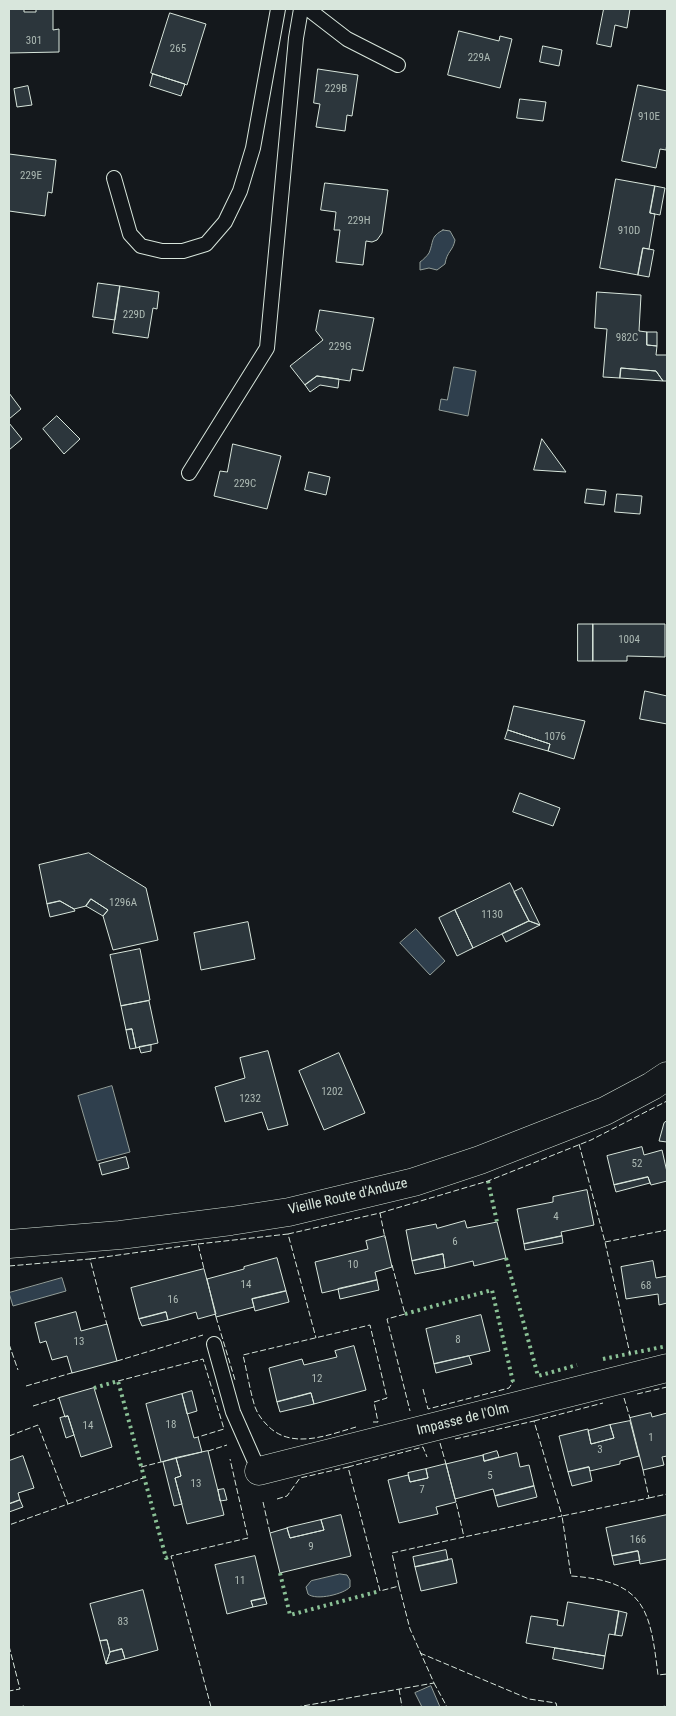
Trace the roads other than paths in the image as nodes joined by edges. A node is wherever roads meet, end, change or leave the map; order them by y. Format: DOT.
graph roads {
  1 [pos="278,9"];
  2 [pos="300,9"];
  3 [pos="311,9"];
  4 [pos="398,66"];
  5 [pos="114,178"];
  6 [pos="189,472"];
  7 [pos="667,1076"];
  8 [pos="9,1244"];
  9 [pos="214,1344"];
  10 [pos="667,1368"];
  11 [pos="258,1471"];
  1 -- 5 [label="lane"];
  2 -- 6 [label="lane"];
  3 -- 4 [label="lane"];
  7 -- 8 [label="street, Vieille Route d'Anduze"];
  9 -- 11 [label="lane"];
  10 -- 11 [label="street, Impasse de l'Olm"];
}
